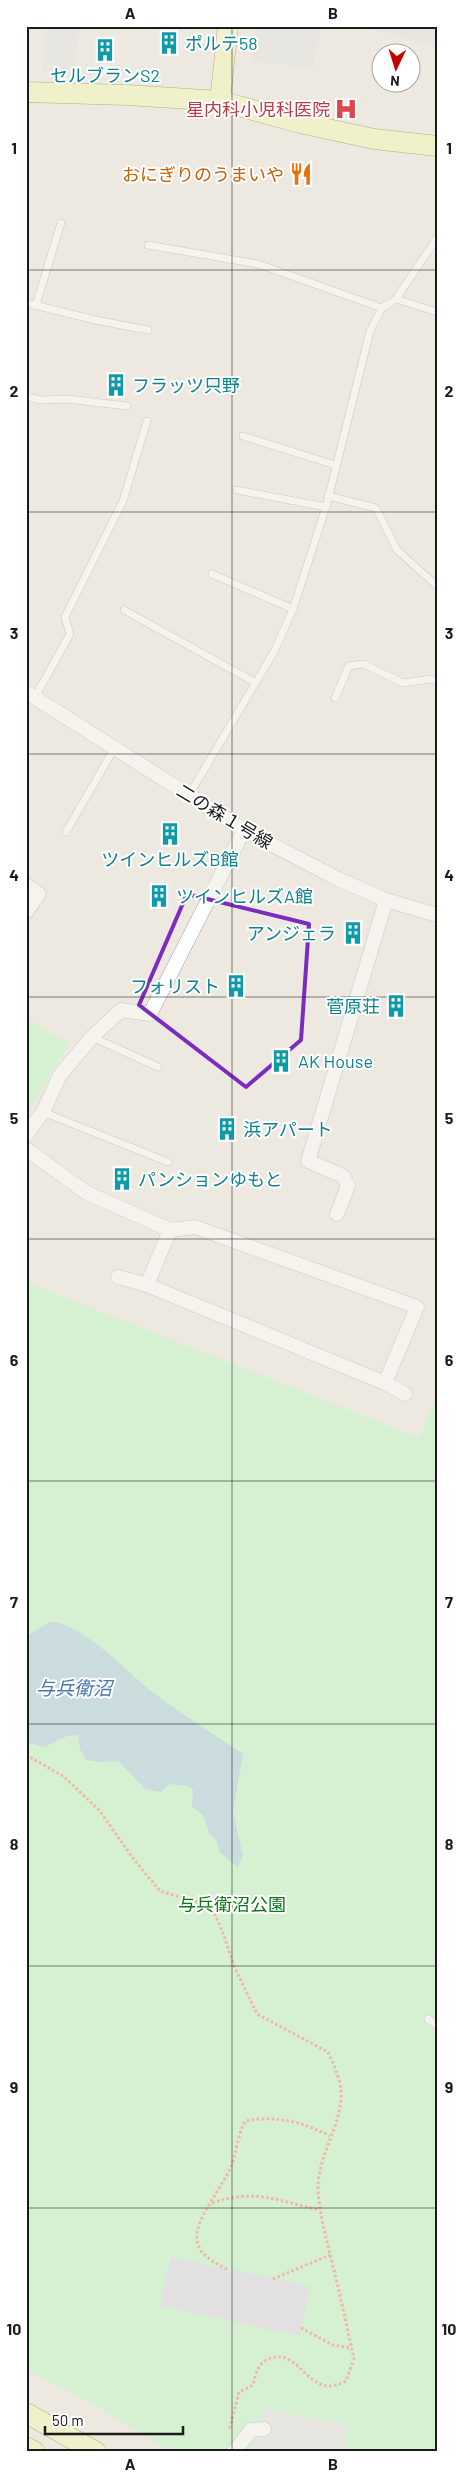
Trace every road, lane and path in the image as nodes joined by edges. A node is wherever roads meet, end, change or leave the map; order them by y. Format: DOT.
graph roads {
  1 [pos="228,26"];
  2 [pos="26,92"];
  3 [pos="220,101"];
  4 [pos="437,146"];
  5 [pos="61,223"];
  6 [pos="437,238"];
  7 [pos="148,245"];
  8 [pos="396,299"];
  9 [pos="26,302"];
  10 [pos="36,305"];
  11 [pos="382,308"];
  12 [pos="437,312"];
  13 [pos="148,330"];
  14 [pos="26,397"];
  15 [pos="127,406"];
  16 [pos="147,421"];
  17 [pos="243,436"];
  18 [pos="335,465"];
  19 [pos="237,490"];
  20 [pos="328,496"];
  21 [pos="326,507"];
  22 [pos="212,574"];
  23 [pos="437,586"];
  24 [pos="124,610"];
  25 [pos="293,610"];
  26 [pos="437,682"];
  27 [pos="256,683"];
  28 [pos="31,695"];
  29 [pos="335,698"];
  30 [pos="114,749"];
  31 [pos="188,795"];
  32 [pos="244,830"];
  33 [pos="66,832"];
  34 [pos="26,885"];
  35 [pos="386,900"];
  36 [pos="26,912"];
  37 [pos="437,915"];
  38 [pos="92,1037"];
  39 [pos="158,1067"];
  40 [pos="43,1112"];
  41 [pos="26,1135"];
  42 [pos="26,1149"];
  43 [pos="168,1162"];
  44 [pos="336,1214"];
  45 [pos="170,1230"];
  46 [pos="118,1277"];
  47 [pos="147,1285"];
  48 [pos="385,1383"];
  49 [pos="405,1394"];
  50 [pos="26,1755"];
  51 [pos="428,2019"];
  52 [pos="437,2024"];
  53 [pos="330,2136"];
  54 [pos="212,2203"];
  55 [pos="320,2210"];
  56 [pos="330,2255"];
  57 [pos="227,2269"];
  58 [pos="273,2278"];
  59 [pos="301,2328"];
  60 [pos="351,2348"];
  61 [pos="26,2413"];
  62 [pos="264,2429"];
  63 [pos="228,2434"];
  64 [pos="26,2447"];
  65 [pos="35,2452"];
  66 [pos="96,2452"];
  67 [pos="234,2452"];
  1 -- 3 [label="street"];
  2 -- 3 [label="street"];
  3 -- 4 [label="street"];
  5 -- 10 [label="lane"];
  6 -- 8 [label="lane"];
  7 -- 11 [label="lane"];
  8 -- 11 [label="lane"];
  8 -- 12 [label="lane"];
  9 -- 10 [label="lane"];
  10 -- 13 [label="lane"];
  11 -- 18 [label="lane"];
  14 -- 15 [label="lane"];
  16 -- 28 [label="lane"];
  17 -- 18 [label="lane"];
  18 -- 20 [label="lane"];
  19 -- 21 [label="lane"];
  20 -- 21 [label="lane"];
  20 -- 23 [label="lane"];
  21 -- 25 [label="lane"];
  22 -- 25 [label="lane"];
  24 -- 27 [label="lane"];
  25 -- 27 [label="lane"];
  26 -- 29 [label="lane"];
  27 -- 31 [label="lane"];
  28 -- 30 [label="street, 二の森１号線"];
  30 -- 31 [label="street, 二の森１号線"];
  30 -- 33 [label="lane"];
  31 -- 32 [label="street, 二の森１号線"];
  32 -- 35 [label="street, 二の森１号線"];
  32 -- 38 [label="street"];
  34 -- 36 [label="street"];
  35 -- 37 [label="street, 二の森１号線"];
  35 -- 44 [label="street"];
  38 -- 39 [label="lane"];
  38 -- 40 [label="street"];
  40 -- 41 [label="street"];
  40 -- 43 [label="lane"];
  42 -- 45 [label="street"];
  45 -- 47 [label="street"];
  45 -- 48 [label="street"];
  46 -- 47 [label="street"];
  47 -- 48 [label="street"];
  48 -- 49 [label="street"];
  50 -- 53 [label="path"];
  51 -- 52 [label="lane"];
  53 -- 54 [label="path"];
  53 -- 55 [label="path"];
  54 -- 55 [label="path"];
  54 -- 57 [label="path"];
  55 -- 56 [label="path"];
  56 -- 58 [label="path"];
  56 -- 60 [label="path"];
  59 -- 60 [label="path"];
  60 -- 63 [label="path"];
  61 -- 66 [label="street"];
  62 -- 67 [label="street"];
  64 -- 65 [label="street"];
}
